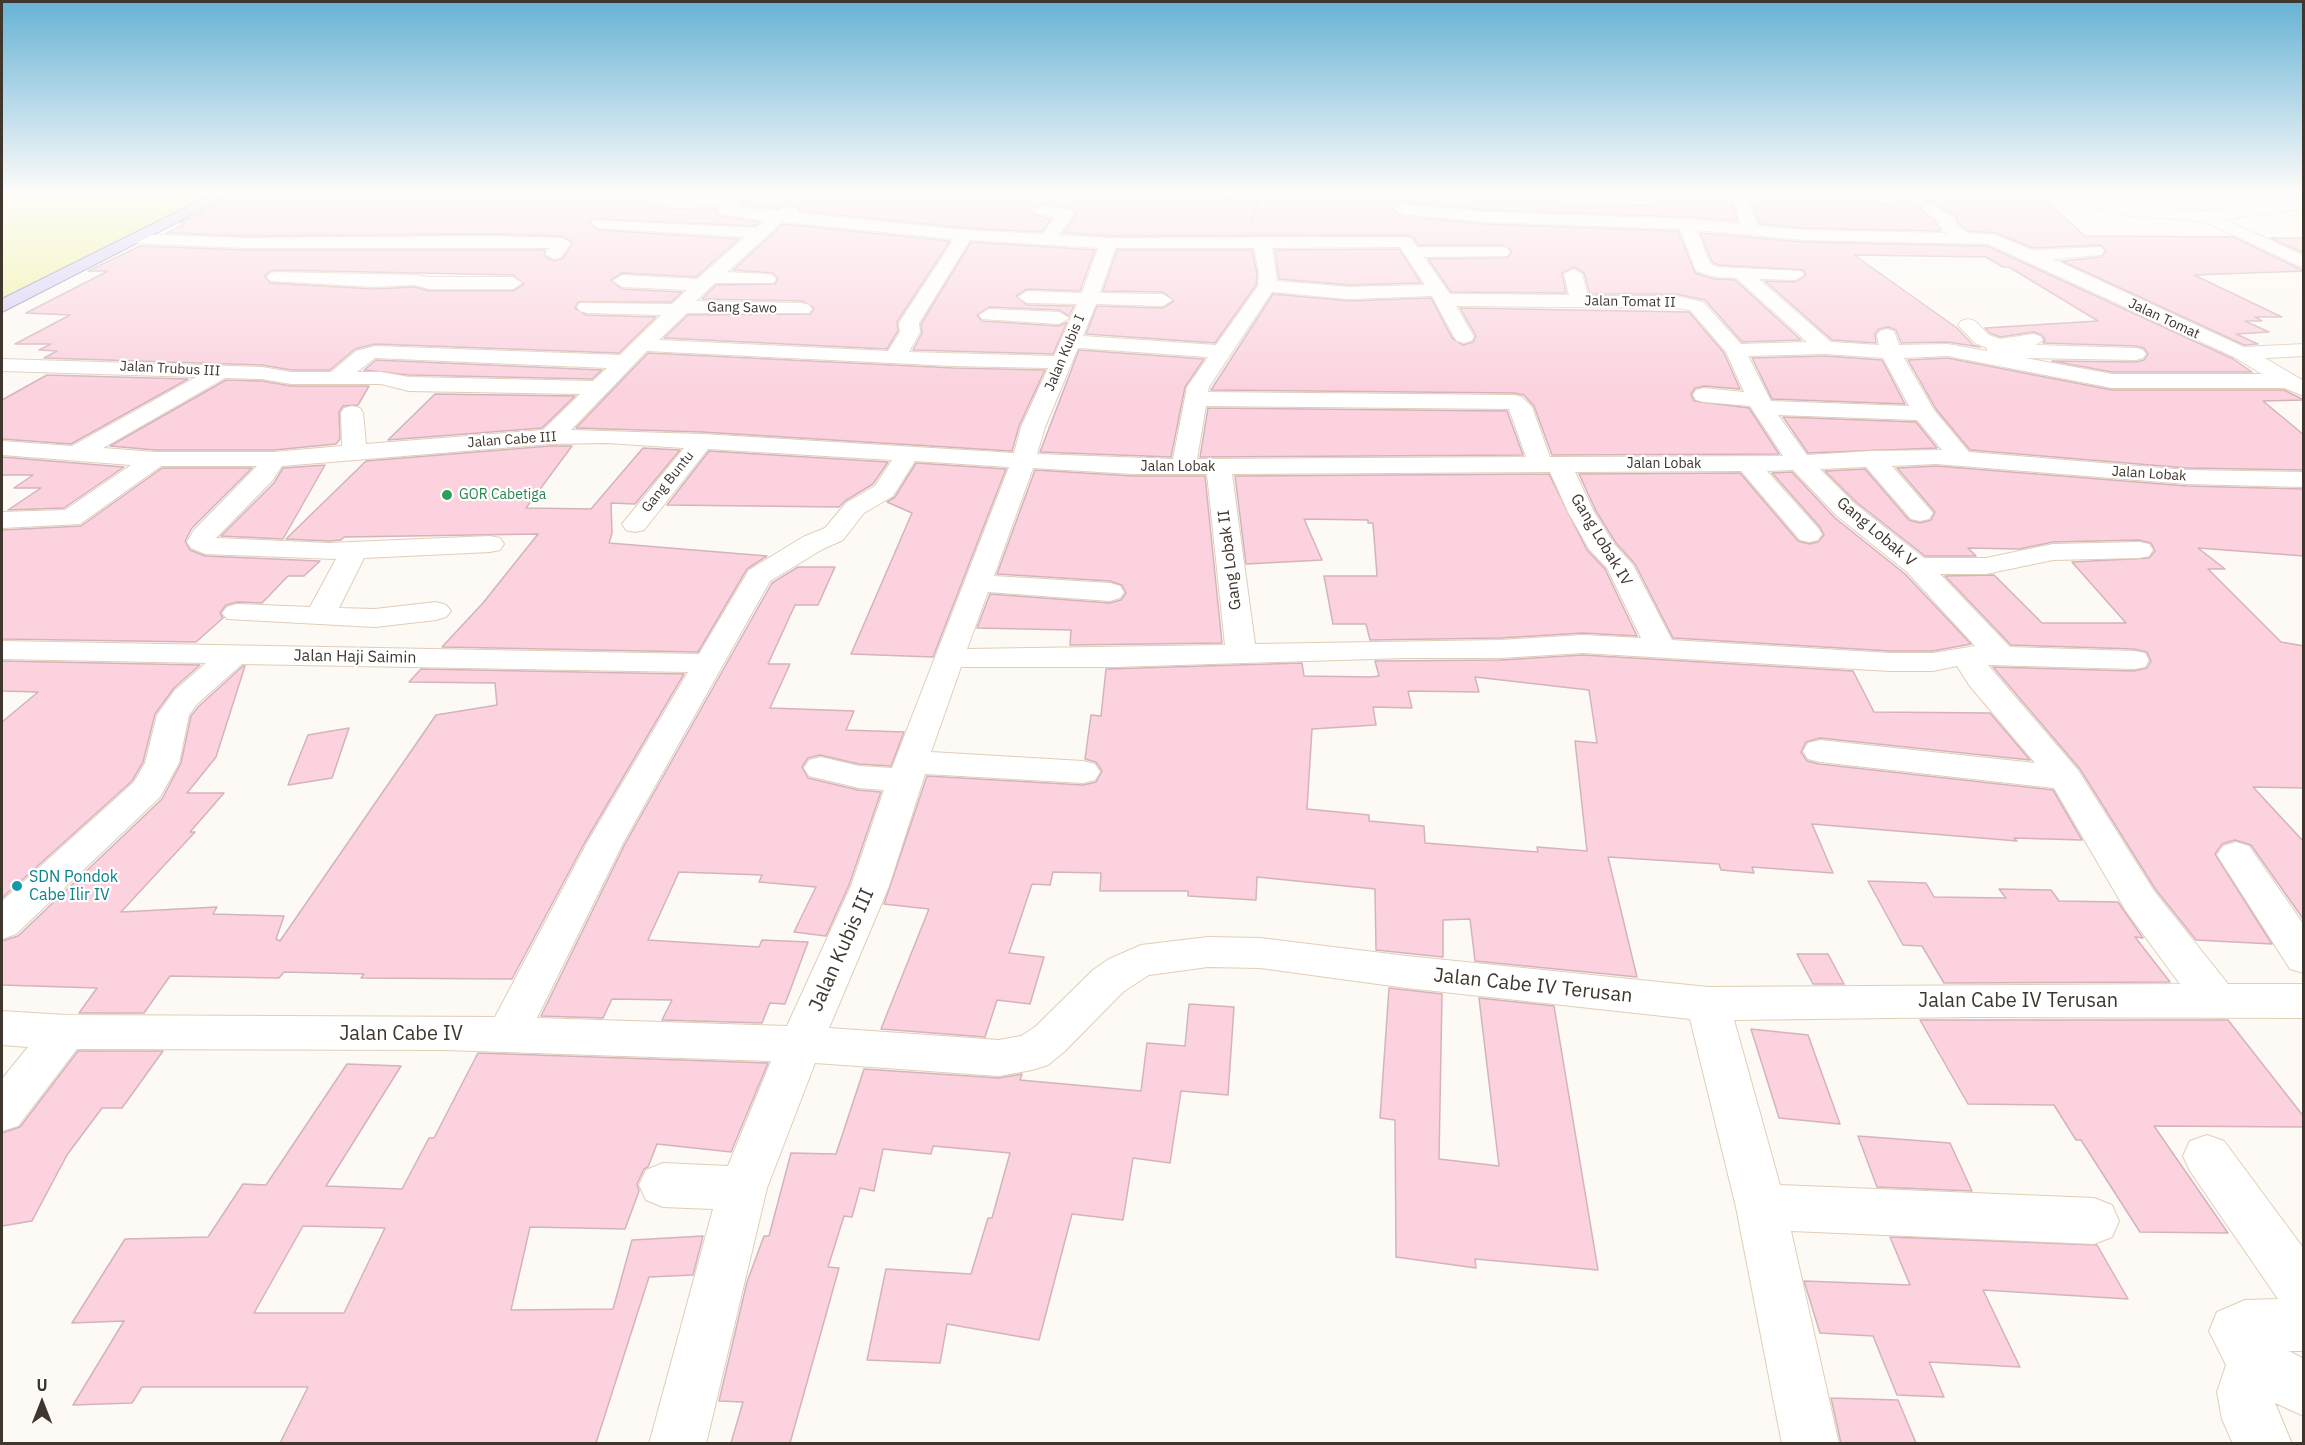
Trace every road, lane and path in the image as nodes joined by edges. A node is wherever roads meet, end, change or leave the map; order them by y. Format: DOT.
graph roads {
  1 [pos="96,258"];
  2 [pos="301,258"];
  3 [pos="394,258"];
  4 [pos="731,258"];
  5 [pos="950,258"];
  6 [pos="1103,258"];
  7 [pos="1261,258"];
  8 [pos="1416,258"];
  9 [pos="1699,258"];
  10 [pos="2034,258"];
  11 [pos="2076,258"];
  12 [pos="2106,270"];
  13 [pos="1741,273"];
  14 [pos="1573,274"];
  15 [pos="704,275"];
  16 [pos="1795,275"];
  17 [pos="767,279"];
  18 [pos="1455,280"];
  19 [pos="622,282"];
  20 [pos="513,283"];
  21 [pos="1267,286"];
  22 [pos="369,289"];
  23 [pos="1437,290"];
  24 [pos="1027,297"];
  25 [pos="1089,298"];
  26 [pos="1163,300"];
  27 [pos="1580,301"];
  28 [pos="2,306"];
  29 [pos="587,307"];
  30 [pos="680,308"];
  31 [pos="802,309"];
  32 [pos="989,315"];
  33 [pos="1079,319"];
  34 [pos="2223,321"];
  35 [pos="2175,324"];
  36 [pos="1968,325"];
  37 [pos="1464,337"];
  38 [pos="2033,340"];
  39 [pos="612,341"];
  40 [pos="1071,341"];
  41 [pos="644,344"];
  42 [pos="1888,344"];
  43 [pos="1825,348"];
  44 [pos="1735,350"];
  45 [pos="2304,350"];
  46 [pos="1222,352"];
  47 [pos="1997,353"];
  48 [pos="2241,353"];
  49 [pos="2136,354"];
  50 [pos="2304,354"];
  51 [pos="895,357"];
  52 [pos="626,362"];
  53 [pos="1061,362"];
  54 [pos="2,364"];
  55 [pos="221,372"];
  56 [pos="339,376"];
  57 [pos="2181,383"];
  58 [pos="2296,385"];
  59 [pos="598,388"];
  60 [pos="1704,395"];
  61 [pos="1195,399"];
  62 [pos="2198,399"];
  63 [pos="1760,404"];
  64 [pos="352,413"];
  65 [pos="1924,413"];
  66 [pos="550,437"];
  67 [pos="702,441"];
  68 [pos="2,448"];
  69 [pos="354,451"];
  70 [pos="79,452"];
  71 [pos="909,452"];
  72 [pos="1960,457"];
  73 [pos="1871,458"];
  74 [pos="155,459"];
  75 [pos="274,459"];
  76 [pos="1023,462"];
  77 [pos="1748,463"];
  78 [pos="1800,463"];
  79 [pos="1549,464"];
  80 [pos="1184,467"];
  81 [pos="1219,467"];
  82 [pos="2304,480"];
  83 [pos="1920,513"];
  84 [pos="2,520"];
  85 [pos="635,524"];
  86 [pos="1809,534"];
  87 [pos="490,544"];
  88 [pos="2139,550"];
  89 [pos="354,551"];
  90 [pos="1917,566"];
  91 [pos="976,583"];
  92 [pos="1110,592"];
  93 [pos="436,611"];
  94 [pos="237,613"];
  95 [pos="320,616"];
  96 [pos="1660,647"];
  97 [pos="2,650"];
  98 [pos="1241,654"];
  99 [pos="232,656"];
  100 [pos="1983,656"];
  101 [pos="948,658"];
  102 [pos="2134,660"];
  103 [pos="709,663"];
  104 [pos="1820,751"];
  105 [pos="821,768"];
  106 [pos="910,771"];
  107 [pos="1083,772"];
  108 [pos="2066,778"];
  109 [pos="2236,855"];
  110 [pos="2,924"];
  111 [pos="2304,958"];
  112 [pos="2216,1000"];
  113 [pos="2304,1000"];
  114 [pos="1708,1004"];
  115 [pos="2,1028"];
  116 [pos="66,1032"];
  117 [pos="507,1035"];
  118 [pos="800,1044"];
  119 [pos="2,1112"];
  120 [pos="2207,1156"];
  121 [pos="663,1185"];
  122 [pos="743,1188"];
  123 [pos="1761,1207"];
  124 [pos="2094,1221"];
  125 [pos="2304,1292"];
  126 [pos="2304,1325"];
  127 [pos="2254,1362"];
  128 [pos="2304,1389"];
  129 [pos="677,1443"];
  130 [pos="1811,1443"];
  131 [pos="2265,1443"];
  1 -- 28 [label="main road"];
  2 -- 22 [label="street"];
  3 -- 22 [label="street"];
  4 -- 15 [label="street"];
  5 -- 51 [label="street"];
  6 -- 25 [label="street, Jalan Kubis I"];
  7 -- 21 [label="street"];
  8 -- 23 [label="street"];
  9 -- 13 [label="street"];
  10 -- 35 [label="street, Jalan Tomat"];
  11 -- 12 [label="street"];
  13 -- 16 [label="street"];
  13 -- 43 [label="street"];
  14 -- 27 [label="street"];
  15 -- 17 [label="street"];
  15 -- 19 [label="street"];
  15 -- 30 [label="street"];
  18 -- 23 [label="street"];
  20 -- 22 [label="street"];
  21 -- 23 [label="street"];
  21 -- 46 [label="street"];
  23 -- 27 [label="street, Jalan Tomat II"];
  23 -- 37 [label="street"];
  24 -- 25 [label="street"];
  25 -- 26 [label="street"];
  25 -- 33 [label="street, Jalan Kubis I"];
  27 -- 44 [label="street, Jalan Tomat II"];
  29 -- 30 [label="street, Gang Sawo"];
  30 -- 31 [label="street, Gang Sawo"];
  30 -- 41 [label="street"];
  32 -- 33 [label="street"];
  33 -- 40 [label="street, Jalan Kubis I"];
  34 -- 35 [label="street"];
  35 -- 48 [label="street, Jalan Tomat"];
  36 -- 47 [label="street"];
  38 -- 47 [label="street"];
  39 -- 41 [label="street"];
  40 -- 46 [label="street"];
  40 -- 53 [label="street, Jalan Kubis I"];
  41 -- 51 [label="street"];
  41 -- 52 [label="street"];
  42 -- 43 [label="street"];
  42 -- 47 [label="street"];
  42 -- 65 [label="street"];
  43 -- 44 [label="street"];
  44 -- 63 [label="street, Jalan Tomat II"];
  45 -- 48 [label="street"];
  46 -- 61 [label="street"];
  47 -- 49 [label="street"];
  47 -- 57 [label="street"];
  48 -- 50 [label="street"];
  48 -- 58 [label="street, Jalan Tomat"];
  51 -- 53 [label="street"];
  52 -- 56 [label="street"];
  52 -- 59 [label="street"];
  53 -- 76 [label="street, Jalan Kubis I"];
  54 -- 55 [label="street, Jalan Trubus III"];
  55 -- 56 [label="street, Jalan Trubus III"];
  55 -- 70 [label="street"];
  56 -- 59 [label="street, Jalan Trubus III"];
  57 -- 58 [label="street"];
  57 -- 62 [label="street"];
  59 -- 66 [label="street"];
  60 -- 63 [label="street"];
  61 -- 79 [label="street, Gang Lobak IV"];
  61 -- 80 [label="street"];
  63 -- 65 [label="street"];
  63 -- 78 [label="street, Jalan Tomat II"];
  64 -- 69 [label="street"];
  65 -- 72 [label="street"];
  66 -- 67 [label="street, Jalan Cabe III"];
  66 -- 69 [label="street, Jalan Cabe III"];
  67 -- 71 [label="street, Jalan Cabe III"];
  67 -- 85 [label="street, Gang Buntu"];
  68 -- 70 [label="street, Jalan Cabe III"];
  69 -- 75 [label="street, Jalan Cabe III"];
  70 -- 74 [label="street, Jalan Cabe III"];
  71 -- 76 [label="street, Jalan Cabe III"];
  71 -- 103 [label="street"];
  72 -- 73 [label="street, Jalan Lobak"];
  72 -- 82 [label="street, Jalan Lobak"];
  73 -- 78 [label="street, Jalan Lobak"];
  73 -- 83 [label="street"];
  74 -- 75 [label="street, Jalan Cabe III"];
  74 -- 84 [label="street"];
  75 -- 89 [label="street"];
  76 -- 80 [label="street, Jalan Lobak"];
  76 -- 91 [label="street, Jalan Kubis III"];
  77 -- 78 [label="street, Jalan Lobak"];
  77 -- 79 [label="street, Jalan Lobak"];
  77 -- 86 [label="street"];
  78 -- 90 [label="street, Gang Lobak V"];
  79 -- 81 [label="street, Jalan Lobak"];
  79 -- 96 [label="street, Gang Lobak IV"];
  80 -- 81 [label="street, Jalan Lobak"];
  81 -- 98 [label="street, Gang Lobak II"];
  87 -- 89 [label="street"];
  88 -- 90 [label="street"];
  89 -- 95 [label="street"];
  90 -- 100 [label="street, Gang Lobak V"];
  91 -- 92 [label="street"];
  91 -- 101 [label="street, Jalan Kubis III"];
  93 -- 95 [label="street"];
  94 -- 95 [label="street"];
  96 -- 98 [label="street"];
  96 -- 100 [label="street"];
  97 -- 99 [label="street, Jalan Haji Saimin"];
  98 -- 101 [label="street"];
  99 -- 103 [label="street, Jalan Haji Saimin"];
  99 -- 110 [label="street"];
  100 -- 102 [label="street"];
  100 -- 108 [label="street, Gang Lobak V"];
  101 -- 106 [label="street, Jalan Kubis III"];
  103 -- 117 [label="street"];
  104 -- 108 [label="street"];
  105 -- 106 [label="street"];
  106 -- 107 [label="street"];
  106 -- 118 [label="street, Jalan Kubis III"];
  108 -- 112 [label="street, Gang Lobak V"];
  109 -- 111 [label="street"];
  112 -- 113 [label="street, Jalan Cabe IV Terusan"];
  112 -- 114 [label="street, Jalan Cabe IV Terusan"];
  114 -- 118 [label="street, Jalan Cabe IV Terusan"];
  114 -- 123 [label="street"];
  115 -- 116 [label="street, Jalan Cabe IV"];
  116 -- 117 [label="street, Jalan Cabe IV"];
  116 -- 119 [label="street"];
  117 -- 118 [label="street, Jalan Cabe IV"];
  118 -- 122 [label="street, Jalan Kubis III"];
  120 -- 125 [label="street"];
  121 -- 122 [label="street"];
  122 -- 129 [label="street, Jalan Kubis III"];
  123 -- 124 [label="street"];
  123 -- 130 [label="street"];
  126 -- 127 [label="street"];
  127 -- 128 [label="street"];
  127 -- 131 [label="street"];
}
